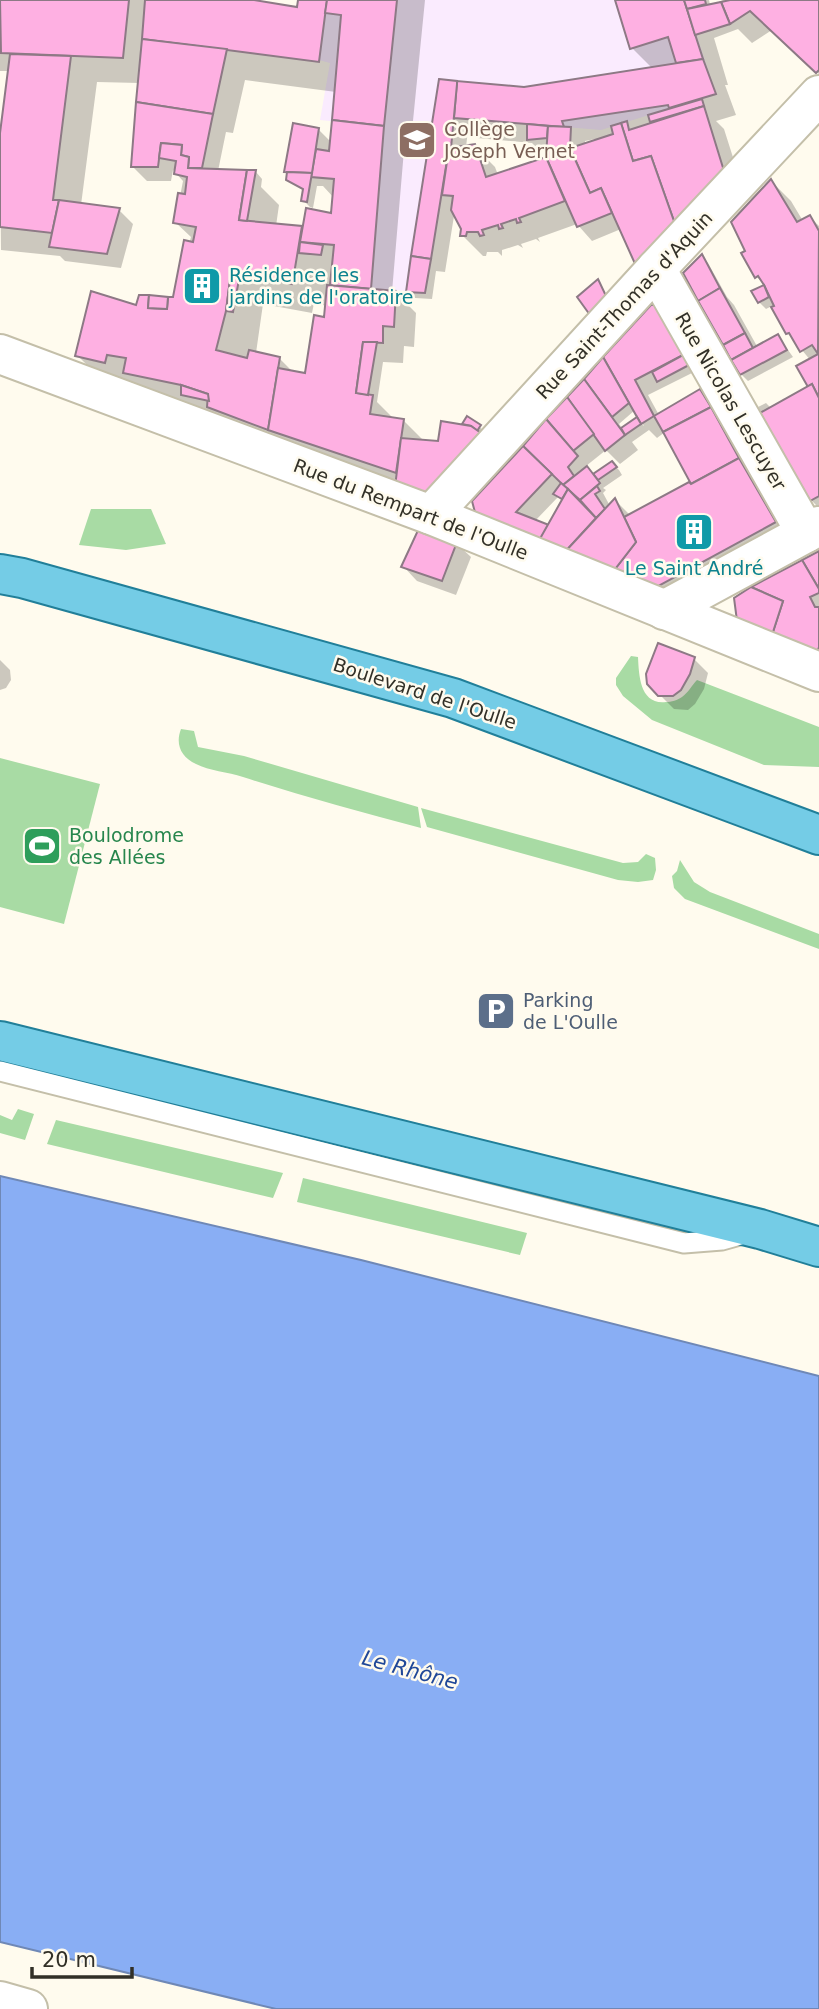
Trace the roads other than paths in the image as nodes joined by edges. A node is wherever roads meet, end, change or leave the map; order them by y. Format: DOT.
graph roads {
  1 [pos="819,95"];
  2 [pos="656,269"];
  3 [pos="0,354"];
  4 [pos="431,515"];
  5 [pos="812,530"];
  6 [pos="11,576"];
  7 [pos="664,610"];
  8 [pos="819,672"];
  9 [pos="816,832"];
  10 [pos="0,1041"];
  11 [pos="0,1071"];
  12 [pos="760,1229"];
  13 [pos="819,1247"];
  14 [pos="0,2001"];
  15 [pos="28,2009"];
  1 -- 2 [label="street, Rue Saint-Thomas d'Aquin"];
  2 -- 4 [label="street, Rue Saint-Thomas d'Aquin"];
  2 -- 5 [label="street, Rue Nicolas Lescuyer"];
  3 -- 4 [label="street, Rue du Rempart de l'Oulle"];
  4 -- 7 [label="street, Rue du Rempart de l'Oulle"];
  5 -- 7 [label="street"];
  6 -- 9 [label="main road, Boulevard de l'Oulle"];
  7 -- 8 [label="street, Rue du Rempart de l'Oulle"];
  10 -- 12 [label="main road"];
  11 -- 12 [label="lane"];
  12 -- 13 [label="main road"];
  14 -- 15 [label="street"];
}
